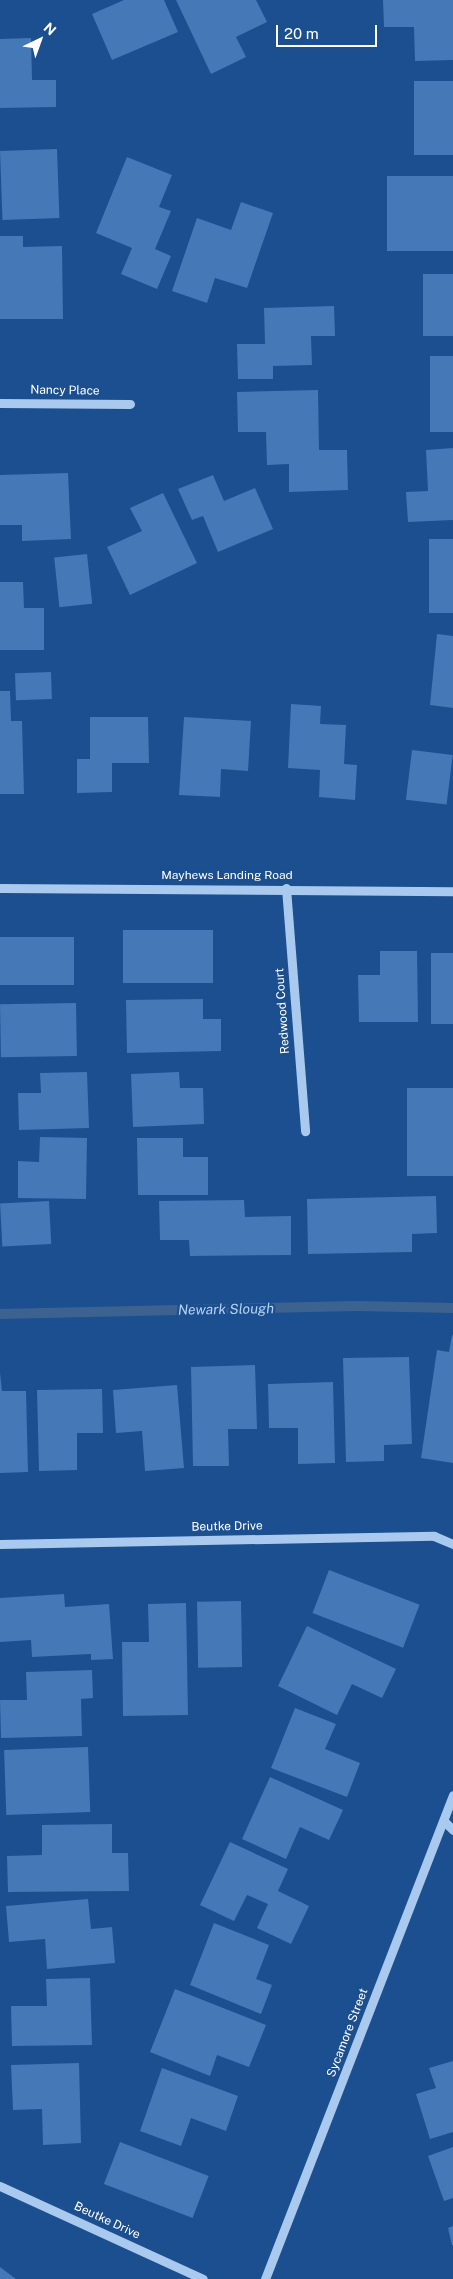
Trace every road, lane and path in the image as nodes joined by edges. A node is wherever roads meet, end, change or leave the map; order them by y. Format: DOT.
graph roads {
  1 [pos="0,403"];
  2 [pos="130,404"];
  3 [pos="0,888"];
  4 [pos="286,888"];
  5 [pos="453,891"];
  6 [pos="305,1131"];
  7 [pos="0,1544"];
  8 [pos="453,1544"];
  9 [pos="453,1795"];
  10 [pos="444,1821"];
  11 [pos="453,1830"];
  12 [pos="0,2186"];
  13 [pos="203,2279"];
  14 [pos="265,2279"];
  1 -- 2 [label="street, Nancy Place"];
  3 -- 4 [label="street, Mayhews Landing Road"];
  4 -- 5 [label="street, Mayhews Landing Road"];
  4 -- 6 [label="street, Redwood Court"];
  7 -- 8 [label="street, Beutke Drive"];
  9 -- 10 [label="street, Sycamore Street"];
  10 -- 11 [label="street"];
  10 -- 14 [label="street, Sycamore Street"];
  12 -- 13 [label="street, Beutke Drive"];
}
